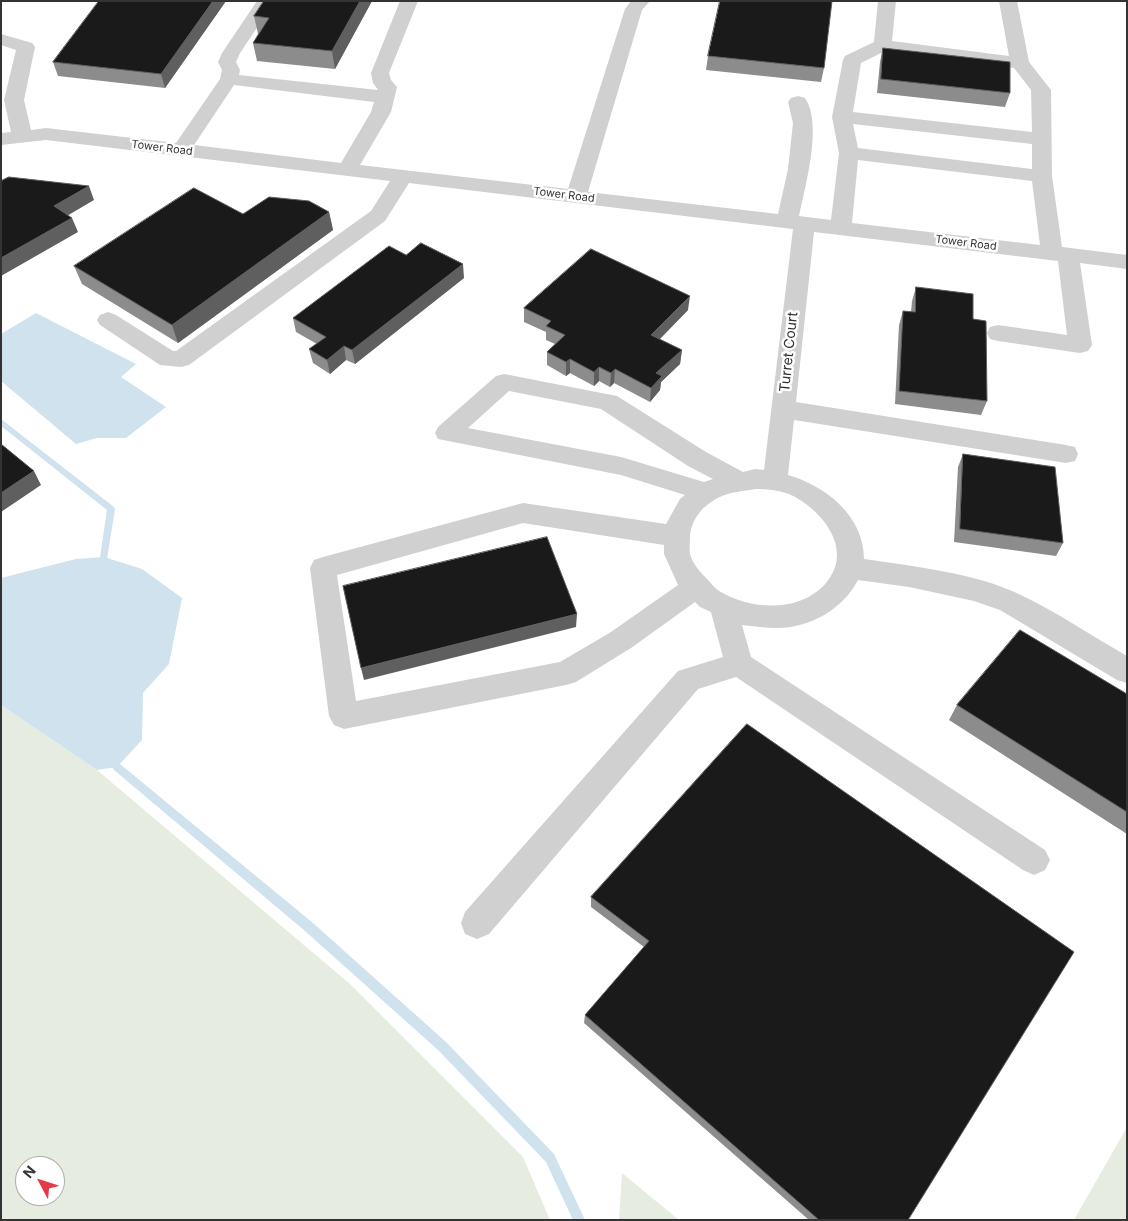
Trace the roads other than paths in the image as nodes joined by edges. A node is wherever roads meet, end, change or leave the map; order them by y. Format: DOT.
graph roads {
  1 [pos="266,1"];
  2 [pos="409,1"];
  3 [pos="642,1"];
  4 [pos="887,1"];
  5 [pos="1008,1"];
  6 [pos="1,40"];
  7 [pos="883,45"];
  8 [pos="1020,63"];
  9 [pos="229,79"];
  10 [pos="385,97"];
  11 [pos="798,102"];
  12 [pos="842,117"];
  13 [pos="22,136"];
  14 [pos="1,139"];
  15 [pos="1043,139"];
  16 [pos="181,150"];
  17 [pos="849,153"];
  18 [pos="347,169"];
  19 [pos="403,176"];
  20 [pos="1042,176"];
  21 [pos="576,196"];
  22 [pos="795,222"];
  23 [pos="841,228"];
  24 [pos="1060,254"];
  25 [pos="1127,262"];
  26 [pos="108,320"];
  27 [pos="998,333"];
  28 [pos="783,409"];
  29 [pos="1066,454"];
  30 [pos="736,480"];
  31 [pos="775,480"];
  32 [pos="705,492"];
  33 [pos="674,536"];
  34 [pos="850,568"];
  35 [pos="695,587"];
  36 [pos="723,607"];
  37 [pos="739,664"];
  38 [pos="1127,671"];
  39 [pos="1034,860"];
  40 [pos="477,922"];
  1 -- 9 [label="street"];
  2 -- 10 [label="street"];
  3 -- 21 [label="street"];
  4 -- 7 [label="street"];
  5 -- 8 [label="street"];
  6 -- 13 [label="street"];
  7 -- 8 [label="street"];
  7 -- 12 [label="street"];
  8 -- 15 [label="street"];
  9 -- 10 [label="street"];
  9 -- 16 [label="street"];
  10 -- 18 [label="street"];
  11 -- 22 [label="street, Turret Court"];
  12 -- 15 [label="street"];
  12 -- 17 [label="street"];
  13 -- 14 [label="street, Tower Road"];
  13 -- 16 [label="street, Tower Road"];
  15 -- 20 [label="street"];
  16 -- 18 [label="street, Tower Road"];
  17 -- 20 [label="street"];
  17 -- 23 [label="street"];
  18 -- 19 [label="street, Tower Road"];
  19 -- 21 [label="street, Tower Road"];
  19 -- 26 [label="street"];
  20 -- 24 [label="street"];
  21 -- 22 [label="street, Tower Road"];
  22 -- 23 [label="street, Tower Road"];
  22 -- 28 [label="street, Turret Court"];
  23 -- 24 [label="street, Tower Road"];
  24 -- 25 [label="street, Tower Road"];
  24 -- 27 [label="street"];
  28 -- 29 [label="street"];
  28 -- 31 [label="street, Turret Court"];
  30 -- 31 [label="street"];
  30 -- 32 [label="street"];
  30 -- 32 [label="street"];
  31 -- 34 [label="street"];
  32 -- 33 [label="street"];
  33 -- 35 [label="street"];
  33 -- 35 [label="street"];
  34 -- 36 [label="street"];
  34 -- 38 [label="street"];
  35 -- 36 [label="street"];
  36 -- 37 [label="street"];
  37 -- 39 [label="street"];
  37 -- 40 [label="street"];
}
